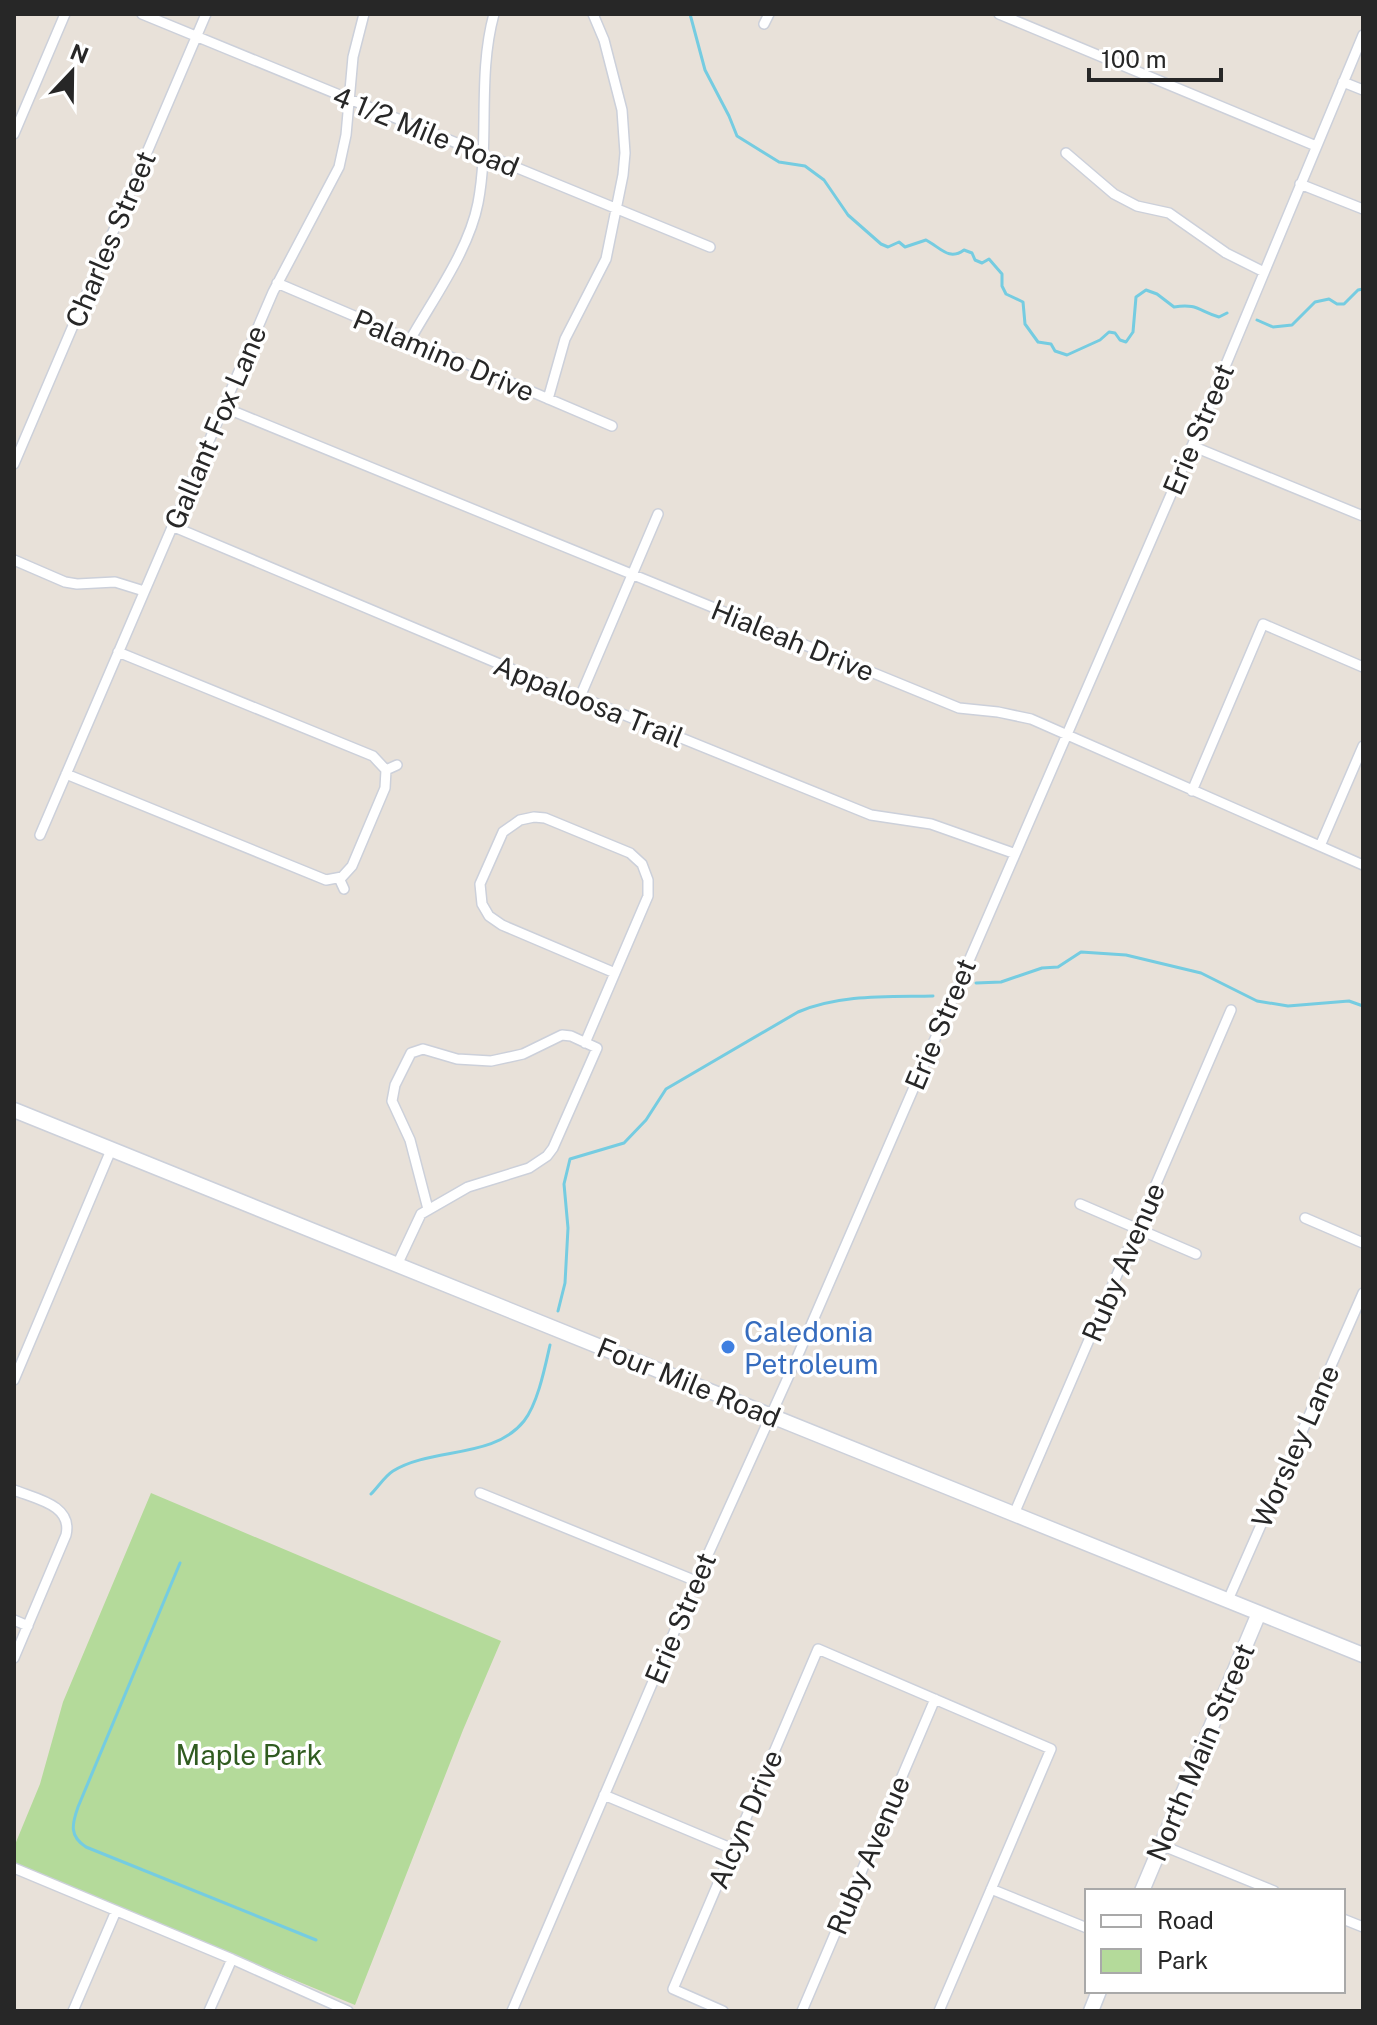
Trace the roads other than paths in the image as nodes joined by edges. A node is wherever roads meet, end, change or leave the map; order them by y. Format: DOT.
graph roads {
  1 [pos="65,14"];
  2 [pos="142,14"];
  3 [pos="206,14"];
  4 [pos="364,14"];
  5 [pos="494,14"];
  6 [pos="593,14"];
  7 [pos="769,14"];
  8 [pos="999,14"];
  9 [pos="764,24"];
  10 [pos="1363,35"];
  11 [pos="196,37"];
  12 [pos="1343,82"];
  13 [pos="1363,90"];
  14 [pos="14,99"];
  15 [pos="349,99"];
  16 [pos="27,104"];
  17 [pos="14,134"];
  18 [pos="1316,146"];
  19 [pos="1066,153"];
  20 [pos="483,155"];
  21 [pos="1300,184"];
  22 [pos="1363,209"];
  23 [pos="616,210"];
  24 [pos="710,247"];
  25 [pos="1264,272"];
  26 [pos="277,283"];
  27 [pos="410,340"];
  28 [pos="548,399"];
  29 [pos="223,407"];
  30 [pos="612,426"];
  31 [pos="1192,446"];
  32 [pos="14,464"];
  33 [pos="658,514"];
  34 [pos="1363,516"];
  35 [pos="172,526"];
  36 [pos="14,560"];
  37 [pos="632,575"];
  38 [pos="144,591"];
  39 [pos="118,652"];
  40 [pos="1363,667"];
  41 [pos="580,697"];
  42 [pos="1066,735"];
  43 [pos="1363,746"];
  44 [pos="397,765"];
  45 [pos="386,770"];
  46 [pos="66,774"];
  47 [pos="1192,791"];
  48 [pos="40,835"];
  49 [pos="1320,846"];
  50 [pos="1013,853"];
  51 [pos="1363,865"];
  52 [pos="339,878"];
  53 [pos="344,889"];
  54 [pos="615,973"];
  55 [pos="1231,1010"];
  56 [pos="585,1043"];
  57 [pos="14,1110"];
  58 [pos="111,1150"];
  59 [pos="1080,1204"];
  60 [pos="428,1209"];
  61 [pos="1305,1218"];
  62 [pos="1137,1230"];
  63 [pos="1363,1243"];
  64 [pos="1196,1254"];
  65 [pos="397,1265"];
  66 [pos="1363,1293"];
  67 [pos="14,1380"];
  68 [pos="770,1416"];
  69 [pos="14,1490"];
  70 [pos="480,1493"];
  71 [pos="1014,1514"];
  72 [pos="696,1581"];
  73 [pos="1228,1600"];
  74 [pos="1259,1613"];
  75 [pos="14,1620"];
  76 [pos="28,1626"];
  77 [pos="1363,1655"];
  78 [pos="14,1658"];
  79 [pos="935,1699"];
  80 [pos="604,1795"];
  81 [pos="1161,1845"];
  82 [pos="733,1849"];
  83 [pos="14,1868"];
  84 [pos="991,1889"];
  85 [pos="1143,1889"];
  86 [pos="1269,1889"];
  87 [pos="116,1911"];
  88 [pos="1085,1927"];
  89 [pos="232,1959"];
  90 [pos="73,2011"];
  91 [pos="209,2011"];
  92 [pos="347,2011"];
  93 [pos="512,2011"];
  94 [pos="723,2011"];
  95 [pos="802,2011"];
  96 [pos="939,2011"];
  1 -- 16 [label="street"];
  2 -- 11 [label="street, 4 1/2 Mile Road"];
  3 -- 11 [label="street, Charles Street"];
  4 -- 15 [label="street, Gallant Fox Lane"];
  5 -- 20 [label="street"];
  6 -- 23 [label="street"];
  7 -- 9 [label="street"];
  8 -- 18 [label="street"];
  10 -- 12 [label="street, Erie Street"];
  11 -- 15 [label="street, 4 1/2 Mile Road"];
  11 -- 32 [label="street, Charles Street"];
  12 -- 13 [label="street"];
  12 -- 18 [label="street, Erie Street"];
  14 -- 16 [label="street"];
  15 -- 20 [label="street, 4 1/2 Mile Road"];
  15 -- 26 [label="street, Gallant Fox Lane"];
  16 -- 17 [label="street"];
  18 -- 21 [label="street, Erie Street"];
  19 -- 25 [label="street"];
  20 -- 23 [label="street, 4 1/2 Mile Road"];
  20 -- 27 [label="street"];
  21 -- 22 [label="street"];
  21 -- 25 [label="street, Erie Street"];
  23 -- 24 [label="street, 4 1/2 Mile Road"];
  23 -- 28 [label="street"];
  25 -- 31 [label="street, Erie Street"];
  26 -- 27 [label="street, Palamino Drive"];
  26 -- 29 [label="street, Gallant Fox Lane"];
  27 -- 28 [label="street, Palamino Drive"];
  28 -- 30 [label="street, Palamino Drive"];
  29 -- 35 [label="street, Gallant Fox Lane"];
  29 -- 37 [label="street, Hialeah Drive"];
  31 -- 34 [label="street"];
  31 -- 42 [label="street, Erie Street"];
  33 -- 37 [label="street"];
  35 -- 38 [label="street, Gallant Fox Lane"];
  35 -- 41 [label="street, Appaloosa Trail"];
  36 -- 38 [label="street"];
  37 -- 41 [label="street"];
  37 -- 42 [label="street, Hialeah Drive"];
  38 -- 39 [label="street, Gallant Fox Lane"];
  39 -- 45 [label="street"];
  39 -- 46 [label="street, Gallant Fox Lane"];
  40 -- 47 [label="street"];
  41 -- 50 [label="street, Appaloosa Trail"];
  42 -- 47 [label="street, Hialeah Drive"];
  42 -- 50 [label="street, Erie Street"];
  43 -- 49 [label="street"];
  44 -- 45 [label="street"];
  45 -- 52 [label="street"];
  46 -- 48 [label="street, Gallant Fox Lane"];
  46 -- 52 [label="street"];
  47 -- 49 [label="street, Hialeah Drive"];
  49 -- 51 [label="street, Hialeah Drive"];
  50 -- 68 [label="street, Erie Street"];
  52 -- 53 [label="street"];
  54 -- 54 [label="street"];
  54 -- 56 [label="street"];
  55 -- 62 [label="street, Ruby Avenue"];
  56 -- 60 [label="street"];
  56 -- 60 [label="street"];
  57 -- 58 [label="main road, Four Mile Road"];
  58 -- 65 [label="main road, Four Mile Road"];
  58 -- 67 [label="street"];
  59 -- 62 [label="street"];
  60 -- 65 [label="street"];
  61 -- 63 [label="street"];
  62 -- 64 [label="street"];
  62 -- 71 [label="street, Ruby Avenue"];
  65 -- 68 [label="main road, Four Mile Road"];
  66 -- 73 [label="street, Worsley Lane"];
  68 -- 71 [label="main road, Four Mile Road"];
  68 -- 72 [label="street, Erie Street"];
  69 -- 76 [label="street"];
  70 -- 72 [label="street"];
  71 -- 73 [label="main road, Four Mile Road"];
  72 -- 80 [label="street, Erie Street"];
  73 -- 74 [label="main road, Four Mile Road"];
  74 -- 77 [label="main road, Four Mile Road"];
  74 -- 81 [label="main road, North Main Street"];
  75 -- 76 [label="street"];
  76 -- 78 [label="street"];
  79 -- 82 [label="street, Alcyn Drive"];
  79 -- 84 [label="street"];
  79 -- 95 [label="street, Ruby Avenue"];
  80 -- 82 [label="street"];
  80 -- 93 [label="street, Erie Street"];
  81 -- 85 [label="main road, North Main Street"];
  81 -- 86 [label="street"];
  82 -- 94 [label="street, Alcyn Drive"];
  83 -- 87 [label="street"];
  84 -- 88 [label="street"];
  84 -- 96 [label="street"];
  87 -- 89 [label="street"];
  87 -- 90 [label="street"];
  89 -- 91 [label="street"];
  89 -- 92 [label="street"];
}
